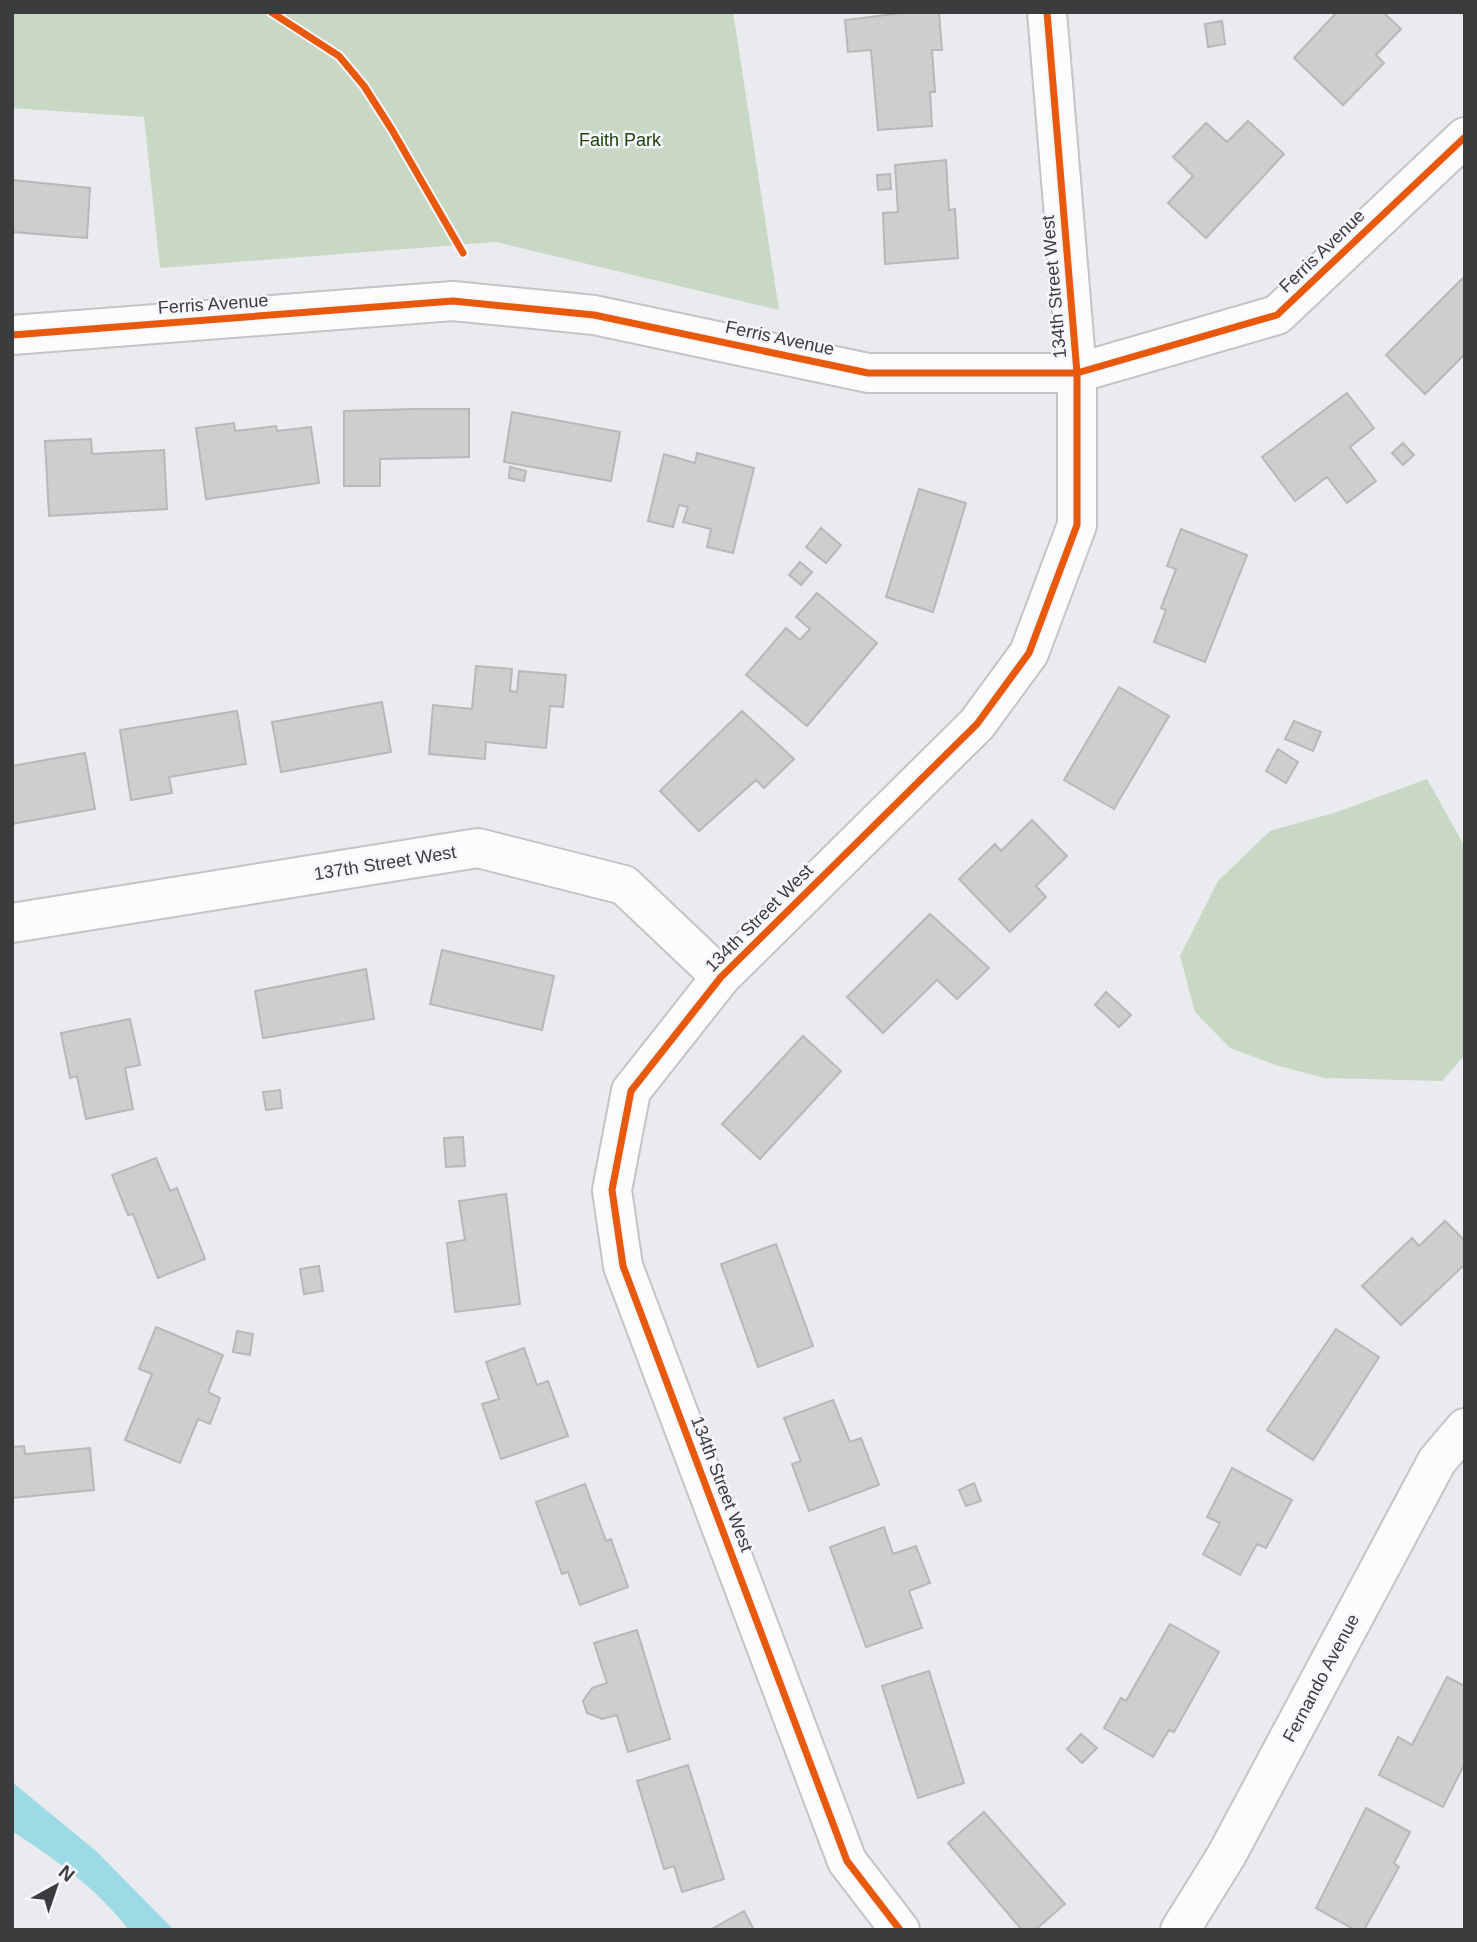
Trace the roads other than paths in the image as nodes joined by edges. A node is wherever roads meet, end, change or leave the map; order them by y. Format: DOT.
graph roads {
  1 [pos="1046,12"];
  2 [pos="1465,137"];
  3 [pos="12,335"];
  4 [pos="1077,373"];
  5 [pos="12,923"];
  6 [pos="721,977"];
  7 [pos="1465,1428"];
  8 [pos="900,1930"];
  9 [pos="1180,1930"];
  1 -- 4 [label="street, 134th Street West"];
  2 -- 4 [label="street, Ferris Avenue"];
  3 -- 4 [label="street, Ferris Avenue"];
  4 -- 6 [label="street, 134th Street West"];
  5 -- 6 [label="street, 137th Street West"];
  6 -- 8 [label="street, 134th Street West"];
  7 -- 9 [label="street, Fernando Avenue"];
}
